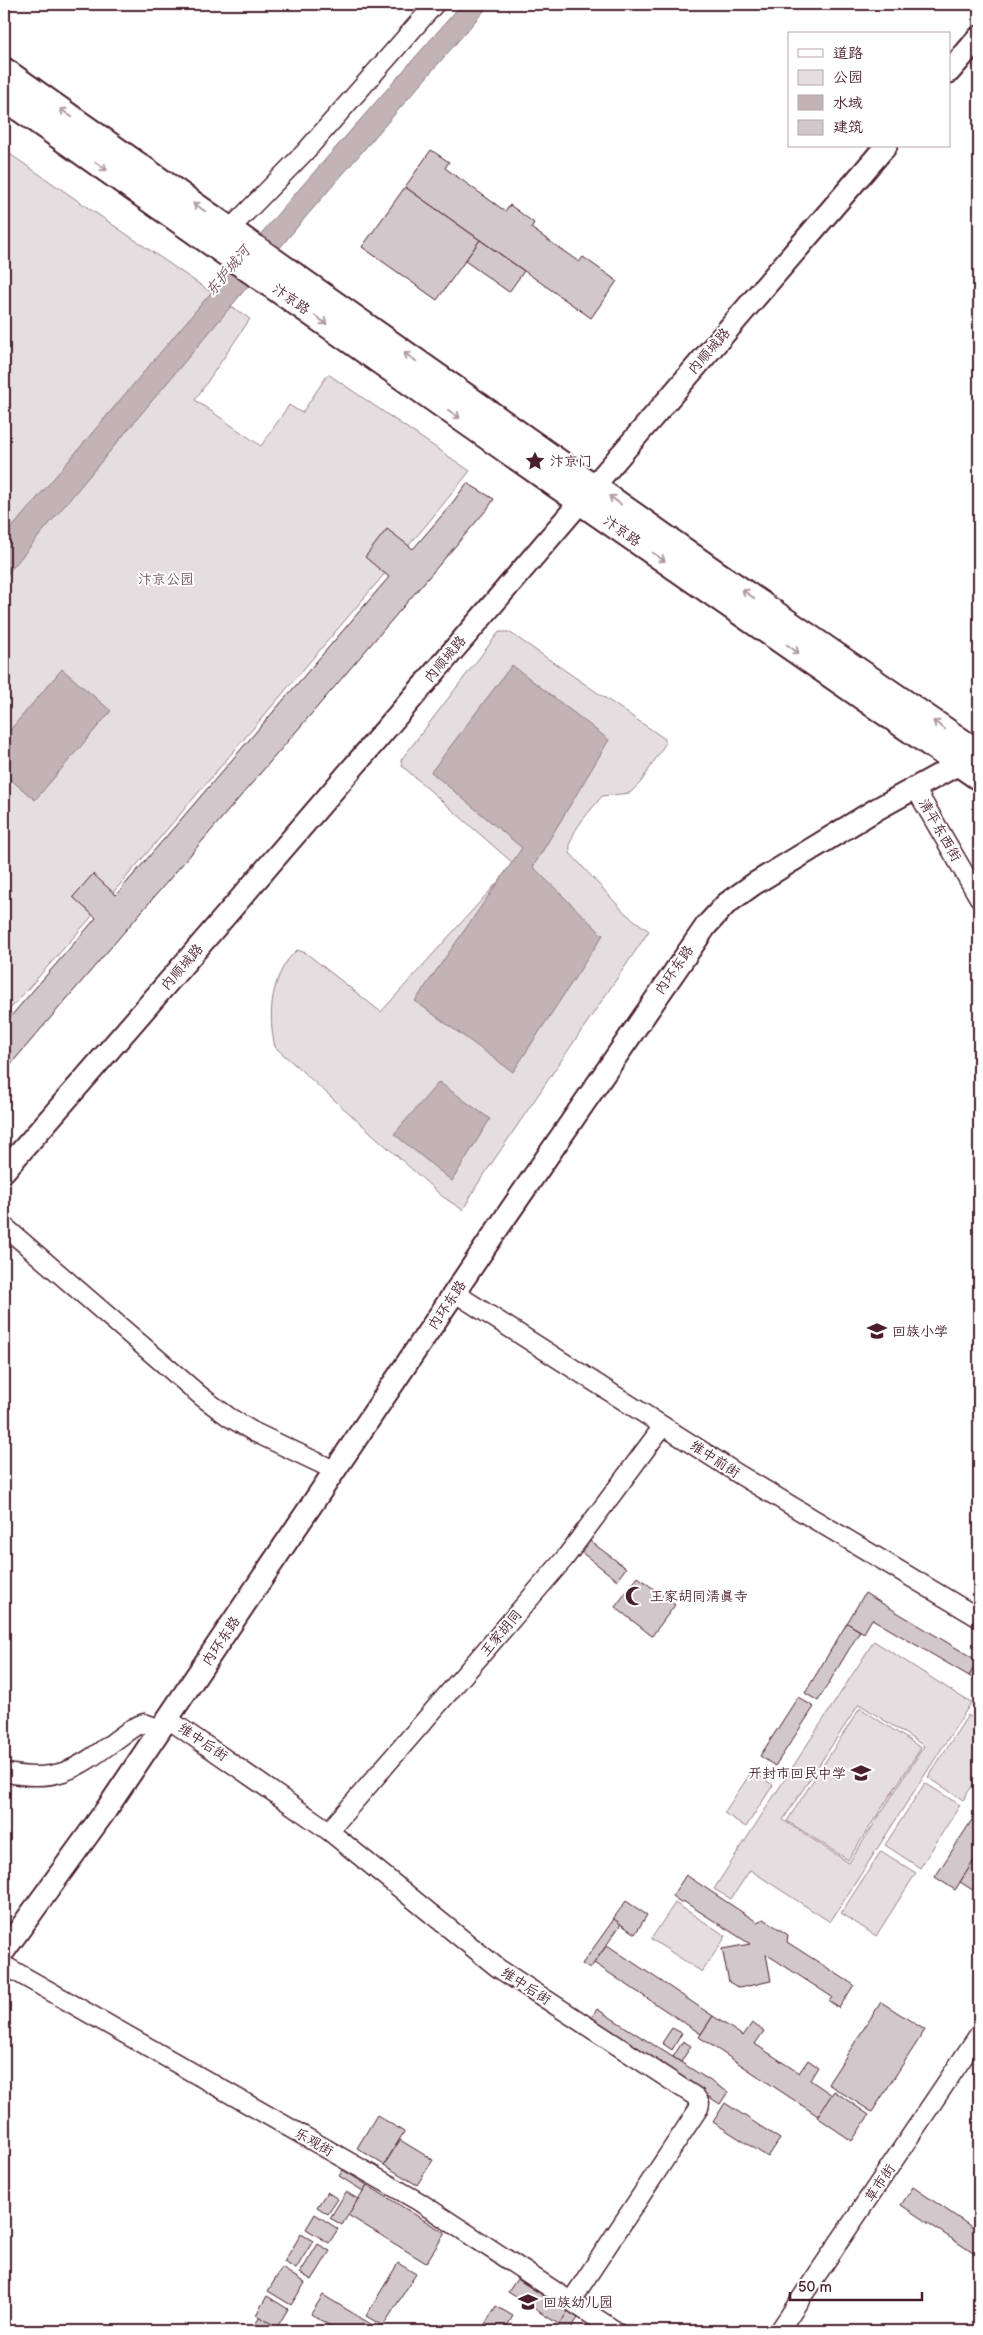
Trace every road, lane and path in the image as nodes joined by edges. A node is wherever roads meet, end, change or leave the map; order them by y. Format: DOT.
graph roads {
  1 [pos="435,4"];
  2 [pos="979,37"];
  3 [pos="4,70"];
  4 [pos="950,71"];
  5 [pos="4,98"];
  6 [pos="884,148"];
  7 [pos="231,239"];
  8 [pos="586,493"];
  9 [pos="975,755"];
  10 [pos="979,778"];
  11 [pos="915,788"];
  12 [pos="979,898"];
  13 [pos="4,1172"];
  14 [pos="4,1226"];
  15 [pos="455,1292"];
  16 [pos="662,1426"];
  17 [pos="336,1471"];
  18 [pos="979,1618"];
  19 [pos="164,1724"];
  20 [pos="4,1772"];
  21 [pos="329,1832"];
  22 [pos="4,1951"];
  23 [pos="4,1965"];
  24 [pos="979,2034"];
  25 [pos="570,2301"];
  26 [pos="616,2331"];
  27 [pos="779,2331"];
  1 -- 7 [label="street"];
  2 -- 4 [label="street"];
  7 -- 3 [label="main road, one-way"];
  5 -- 7 [label="main road, one-way"];
  6 -- 8 [label="street, 内顺城路"];
  7 -- 8 [label="main road, 汴京路"];
  8 -- 9 [label="main road, 汴京路"];
  8 -- 13 [label="street, 内顺城路"];
  9 -- 10 [label="main road, 汴京路"];
  9 -- 11 [label="street, 内环东路"];
  11 -- 12 [label="street, 清平东西街"];
  11 -- 15 [label="street, 内环东路"];
  14 -- 17 [label="street"];
  15 -- 16 [label="street, 维中前街"];
  15 -- 17 [label="street, 内环东路"];
  16 -- 18 [label="street, 维中前街"];
  16 -- 21 [label="street, 王家胡同"];
  17 -- 19 [label="street, 内环东路"];
  19 -- 20 [label="street"];
  19 -- 21 [label="street, 维中后街"];
  19 -- 22 [label="street, 内环东路"];
  21 -- 25 [label="street, 维中后街"];
  23 -- 25 [label="street, 乐观街"];
  24 -- 27 [label="street, 草市街"];
  25 -- 26 [label="street, 乐观街"];
}
